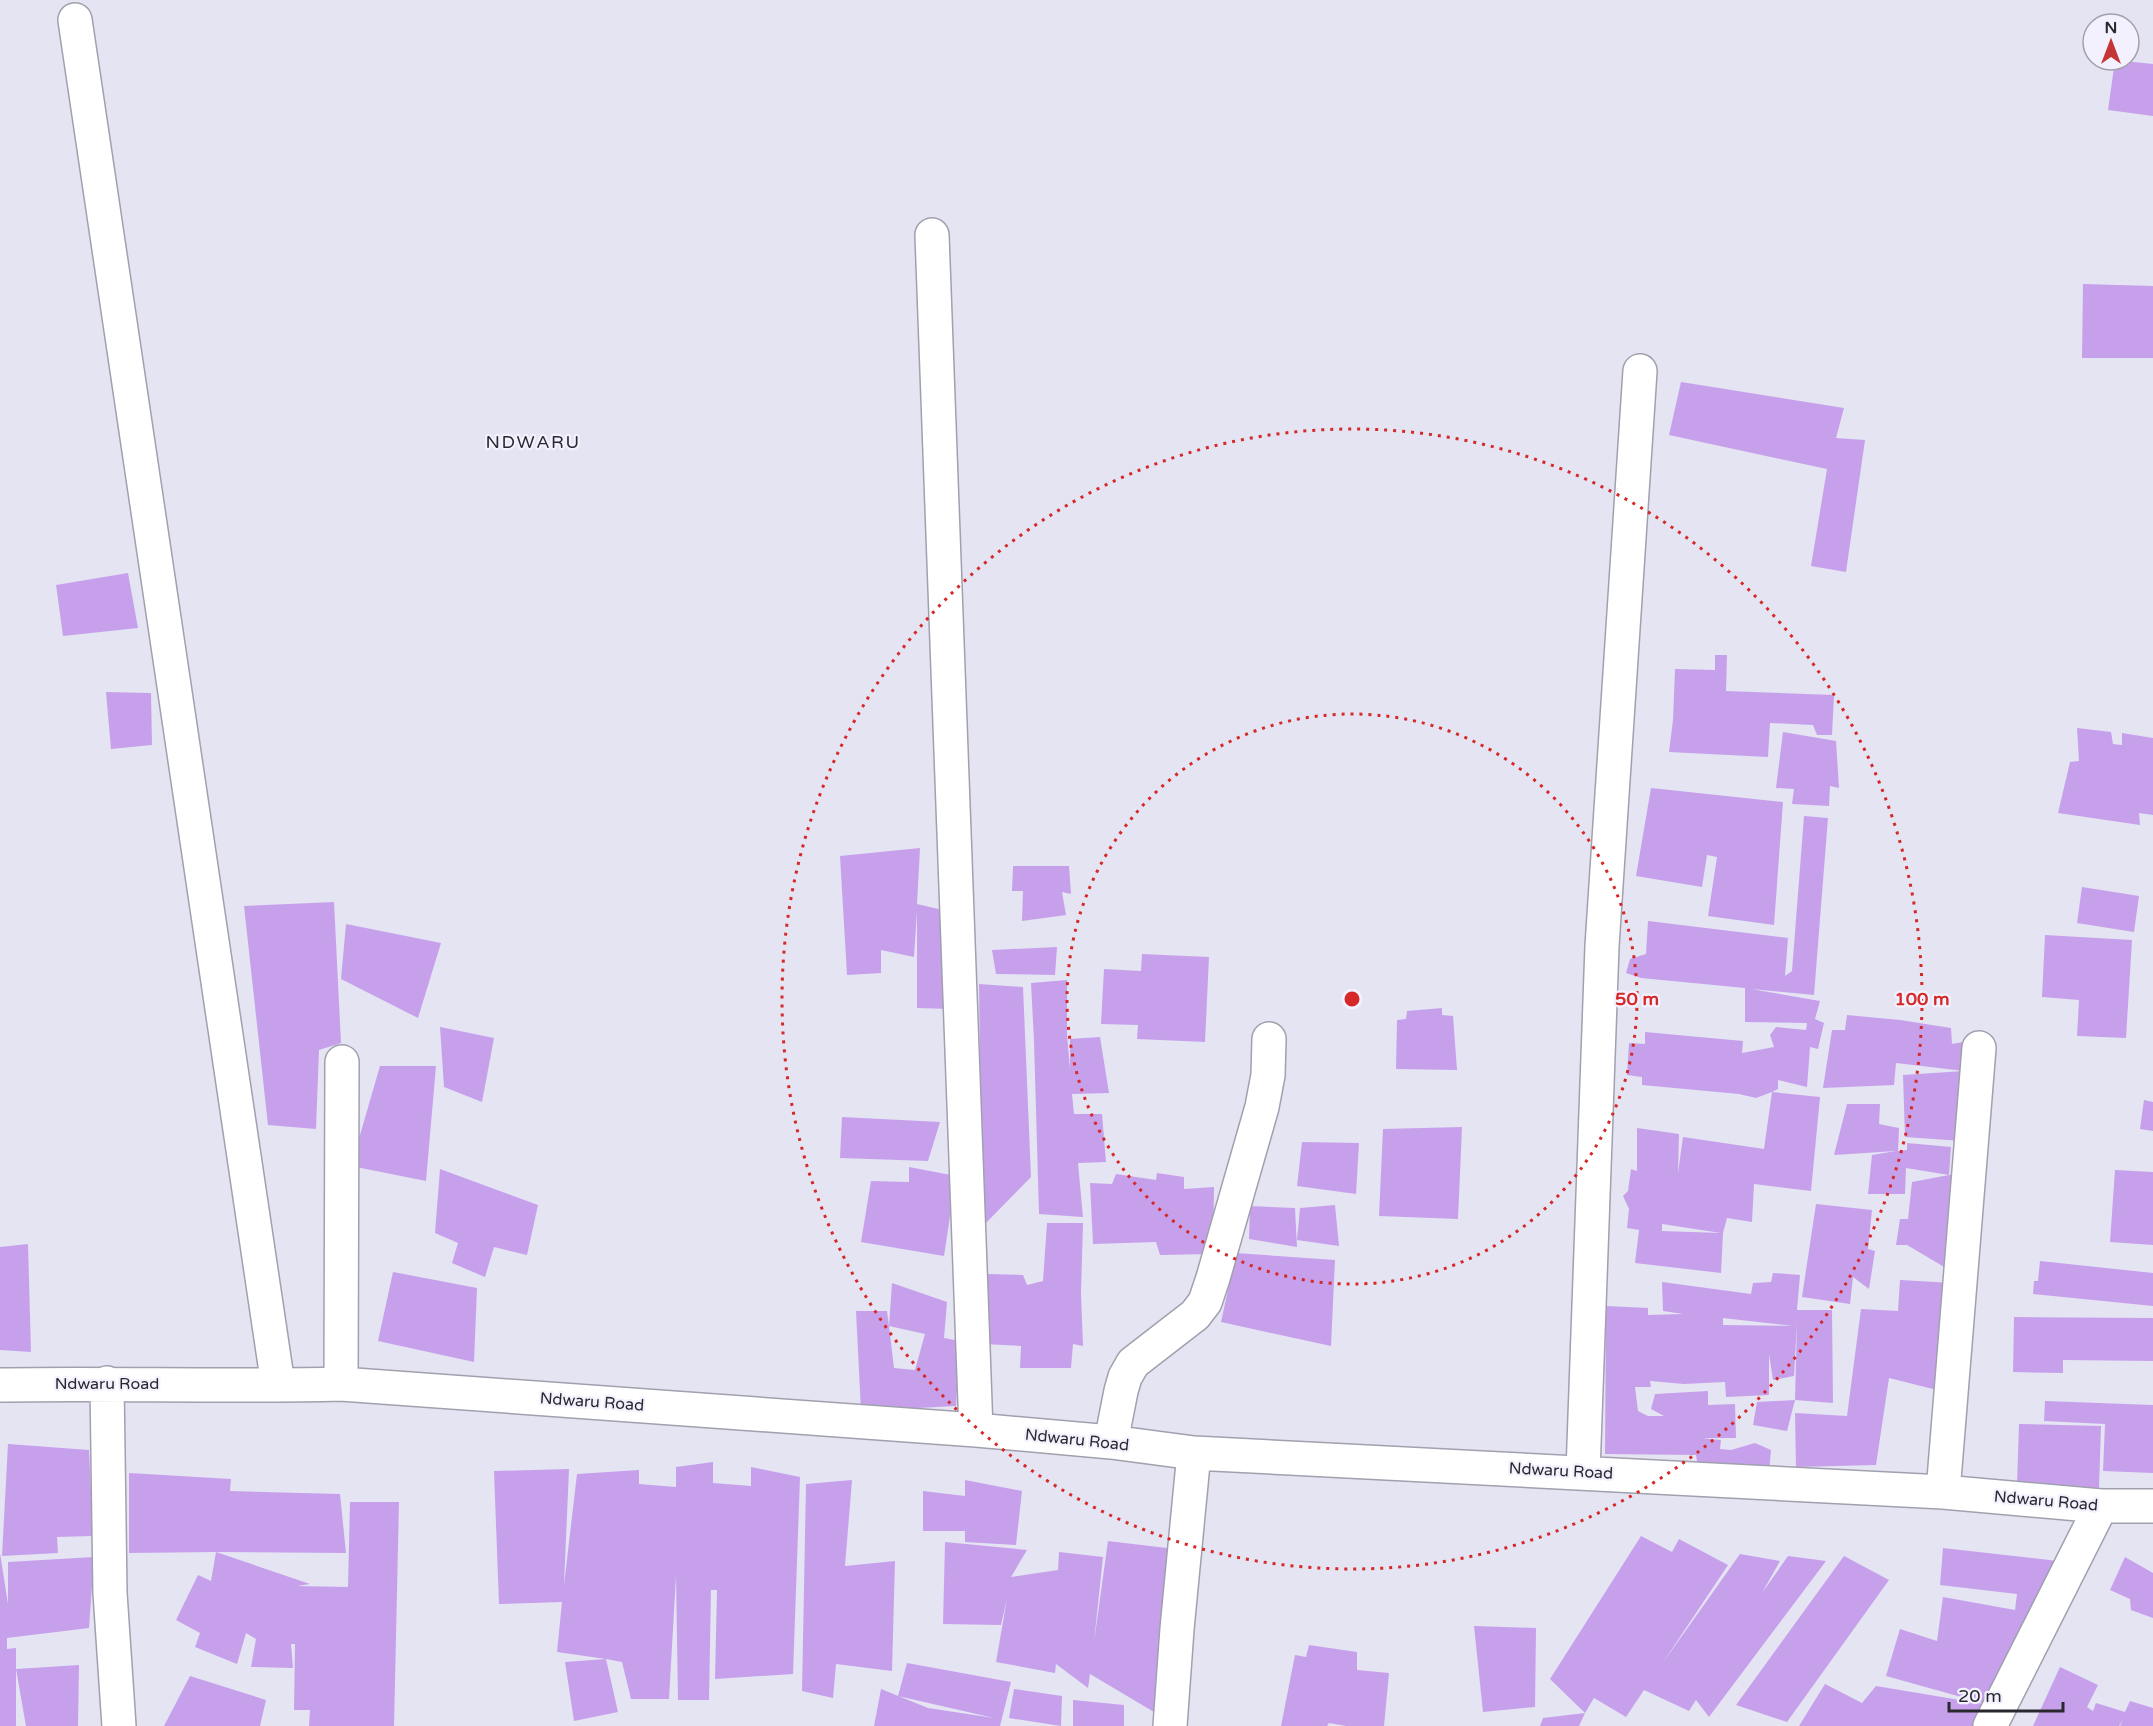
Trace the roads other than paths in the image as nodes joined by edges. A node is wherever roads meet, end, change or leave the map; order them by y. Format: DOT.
graph roads {
  1 [pos="75,20"];
  2 [pos="932,235"];
  3 [pos="1640,371"];
  4 [pos="1269,1039"];
  5 [pos="1979,1047"];
  6 [pos="342,1062"];
  7 [pos="107,1383"];
  8 [pos="341,1384"];
  9 [pos="0,1385"];
  10 [pos="278,1386"];
  11 [pos="976,1430"];
  12 [pos="1111,1442"];
  13 [pos="1194,1453"];
  14 [pos="1583,1472"];
  15 [pos="1943,1492"];
  16 [pos="2101,1506"];
  17 [pos="2153,1506"];
  18 [pos="119,1726"];
  19 [pos="1170,1726"];
  20 [pos="1990,1726"];
  1 -- 10 [label="street"];
  2 -- 11 [label="street"];
  3 -- 14 [label="street"];
  4 -- 12 [label="street"];
  5 -- 15 [label="street"];
  6 -- 8 [label="street"];
  7 -- 9 [label="street, Ndwaru Road"];
  7 -- 10 [label="street, Ndwaru Road"];
  7 -- 18 [label="street"];
  8 -- 10 [label="street, Ndwaru Road"];
  8 -- 11 [label="street, Ndwaru Road"];
  11 -- 12 [label="street, Ndwaru Road"];
  12 -- 13 [label="street, Ndwaru Road"];
  13 -- 14 [label="street, Ndwaru Road"];
  13 -- 19 [label="street"];
  14 -- 15 [label="street, Ndwaru Road"];
  15 -- 16 [label="street, Ndwaru Road"];
  16 -- 17 [label="street, Ndwaru Road"];
  16 -- 20 [label="street"];
}
